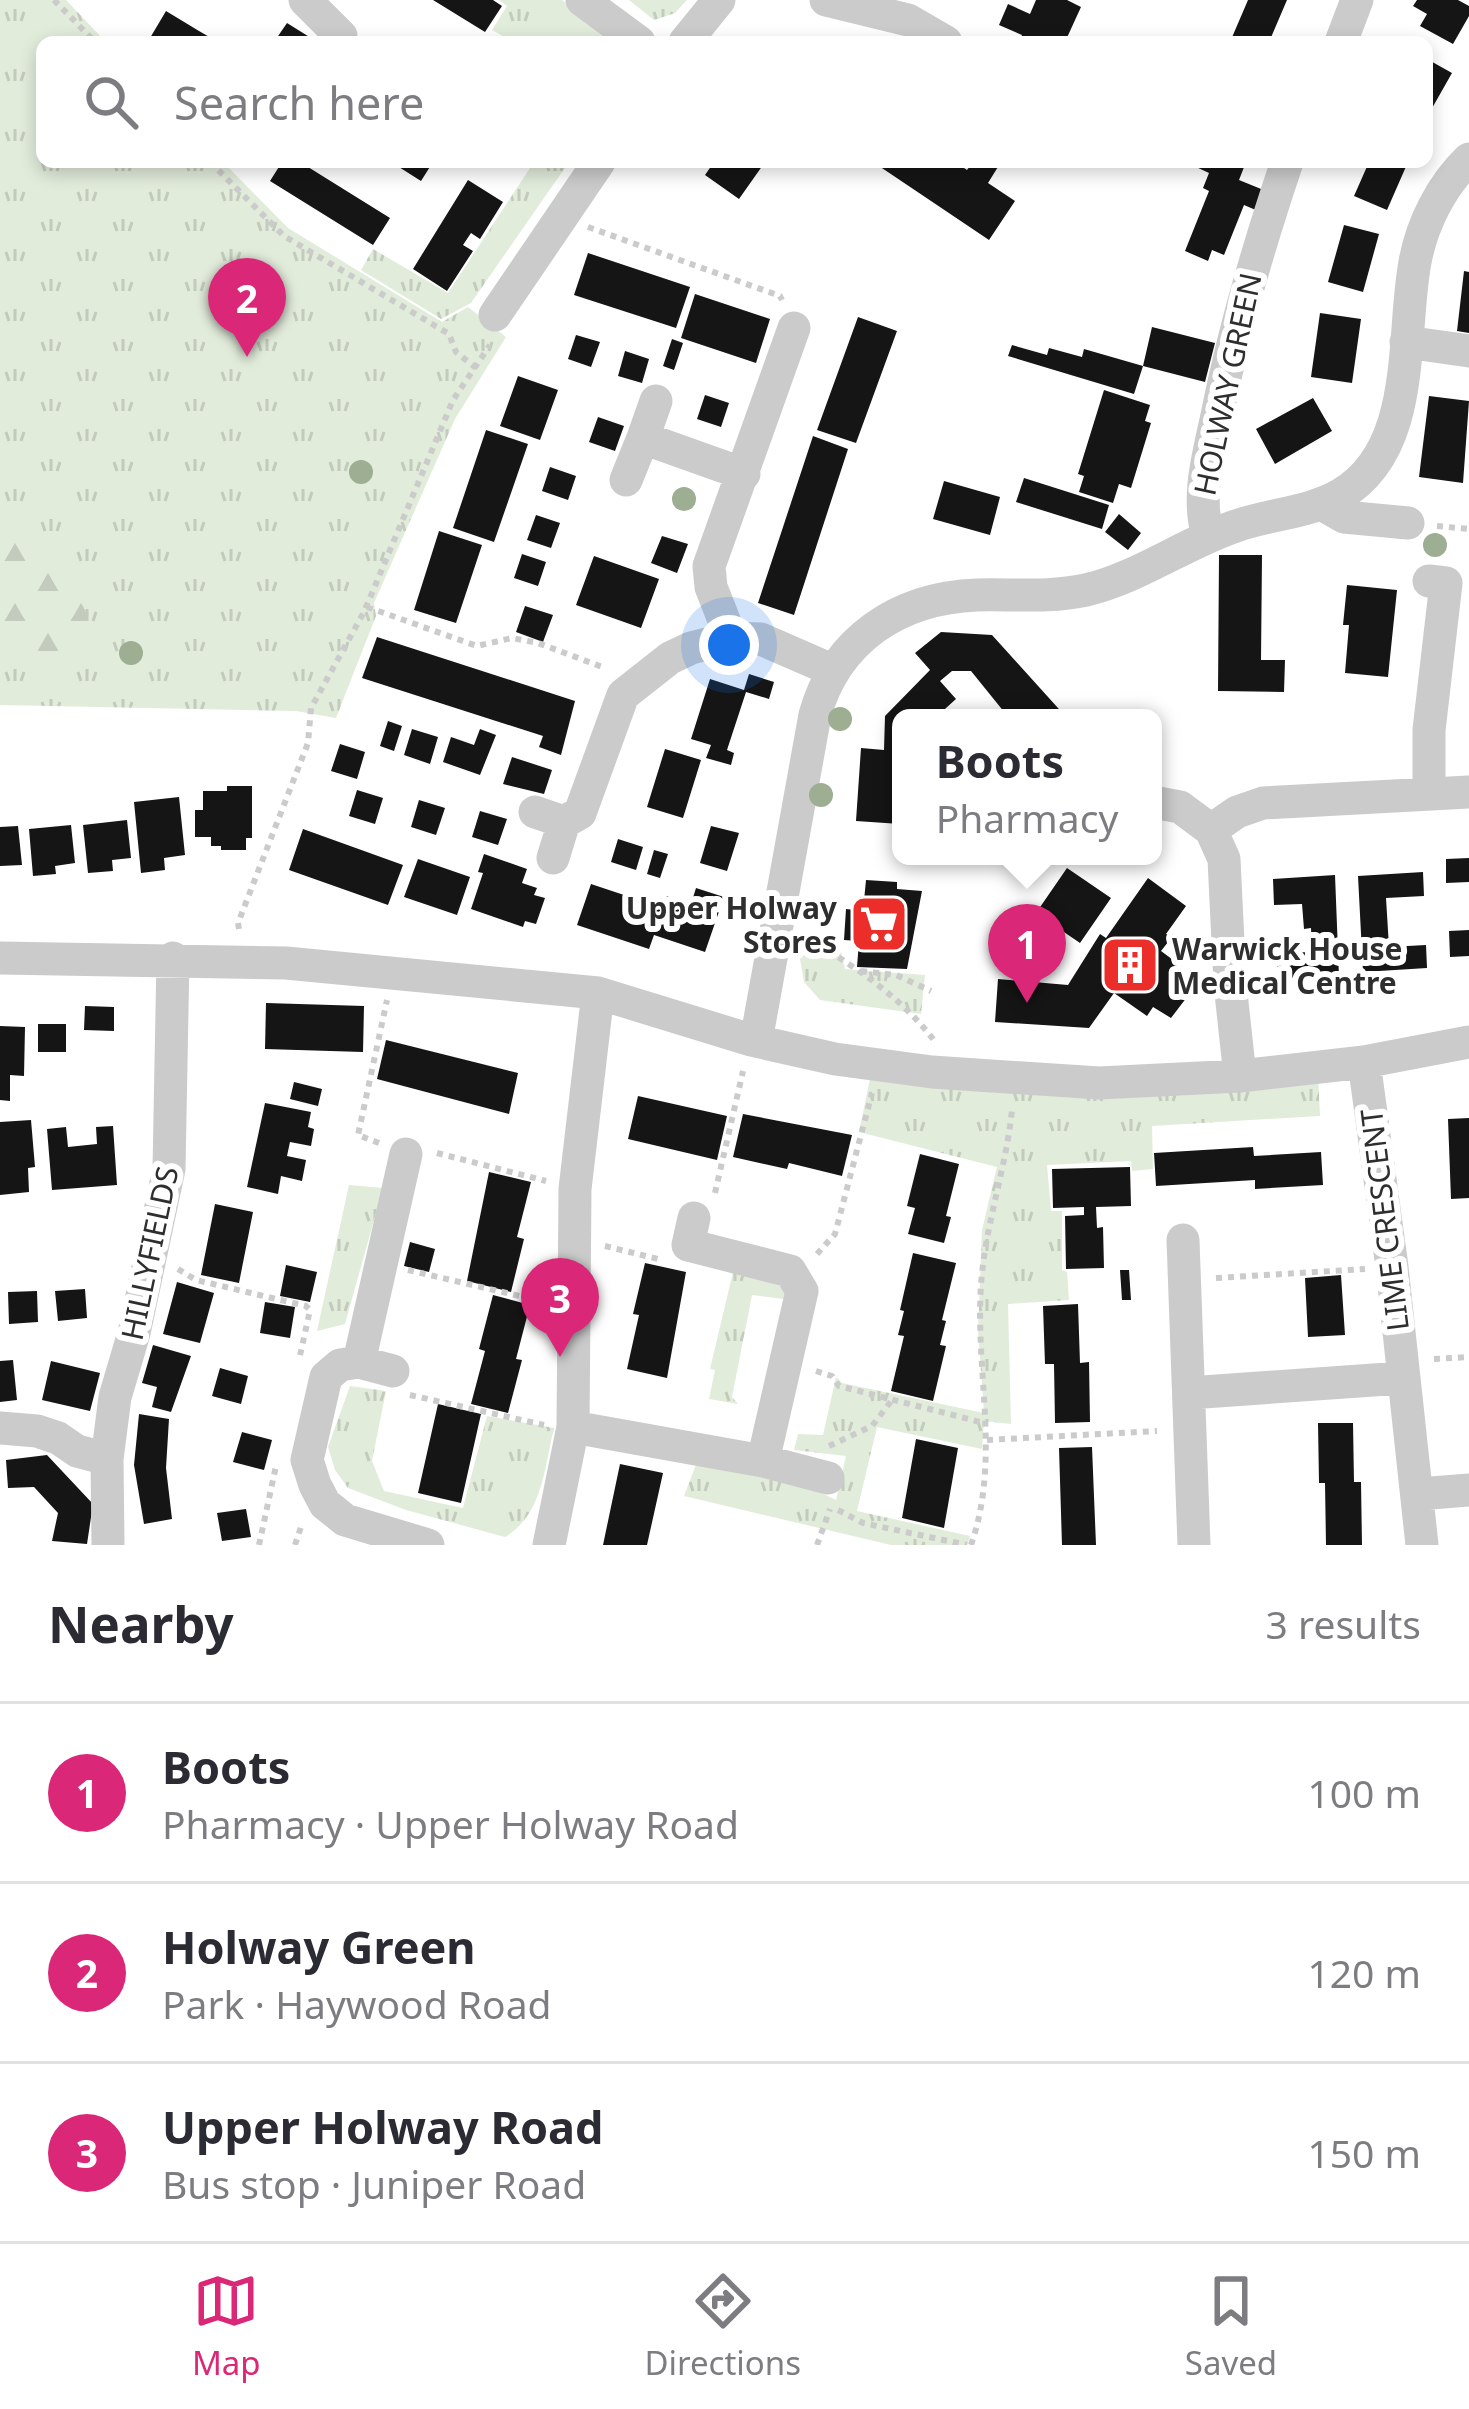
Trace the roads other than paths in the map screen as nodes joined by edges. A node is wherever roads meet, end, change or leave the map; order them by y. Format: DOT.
graph roads {
  1 [pos="305,0"];
  2 [pos="583,0"];
  3 [pos="719,0"];
  4 [pos="826,0"];
  5 [pos="1357,0"];
  6 [pos="916,10"];
  7 [pos="341,36"];
  8 [pos="631,36"];
  9 [pos="690,36"];
  10 [pos="940,36"];
  11 [pos="1343,36"];
  12 [pos="1469,159"];
  13 [pos="595,168"];
  14 [pos="1285,168"];
  15 [pos="495,314"];
  16 [pos="794,328"];
  17 [pos="1406,342"];
  18 [pos="1469,351"];
  19 [pos="656,401"];
  20 [pos="643,438"];
  21 [pos="743,474"];
  22 [pos="626,480"];
  23 [pos="1321,504"];
  24 [pos="1408,523"];
  25 [pos="1208,537"];
  26 [pos="1429,581"];
  27 [pos="731,638"];
  28 [pos="1452,666"];
  29 [pos="832,670"];
  30 [pos="1469,792"];
  31 [pos="1430,794"];
  32 [pos="1162,804"];
  33 [pos="1211,830"];
  34 [pos="553,858"];
  35 [pos="0,958"];
  36 [pos="172,958"];
  37 [pos="598,993"];
  38 [pos="753,1040"];
  39 [pos="1469,1042"];
  40 [pos="1364,1062"];
  41 [pos="1240,1076"];
  42 [pos="406,1154"];
  43 [pos="691,1232"];
  44 [pos="1183,1240"];
  45 [pos="359,1362"];
  46 [pos="393,1371"];
  47 [pos="1402,1378"];
  48 [pos="1189,1393"];
  49 [pos="0,1428"];
  50 [pos="573,1429"];
  51 [pos="107,1459"];
  52 [pos="773,1464"];
  53 [pos="1469,1490"];
  54 [pos="830,1492"];
  55 [pos="1419,1494"];
  56 [pos="108,1545"];
  57 [pos="428,1545"];
  58 [pos="548,1545"];
  59 [pos="1194,1545"];
  60 [pos="1422,1545"];
  1 -- 7 [label="street"];
  2 -- 8 [label="street"];
  3 -- 9 [label="street"];
  4 -- 6 [label="street"];
  5 -- 11 [label="street"];
  6 -- 10 [label="street"];
  12 -- 17 [label="street"];
  13 -- 15 [label="street"];
  14 -- 25 [label="street, HOLWAY GREEN"];
  16 -- 21 [label="street"];
  17 -- 18 [label="street"];
  17 -- 23 [label="street"];
  19 -- 20 [label="street"];
  20 -- 21 [label="street"];
  20 -- 22 [label="street"];
  21 -- 27 [label="street"];
  23 -- 24 [label="street"];
  23 -- 25 [label="street"];
  25 -- 29 [label="street, HOLWAY GREEN"];
  26 -- 28 [label="street"];
  27 -- 29 [label="street"];
  27 -- 34 [label="street"];
  28 -- 31 [label="street"];
  29 -- 38 [label="street, HOLWAY GREEN"];
  30 -- 31 [label="street"];
  31 -- 33 [label="street"];
  32 -- 33 [label="street"];
  33 -- 41 [label="street"];
  35 -- 36 [label="street"];
  36 -- 37 [label="street"];
  36 -- 51 [label="street, HILLYFIELDS"];
  37 -- 38 [label="street"];
  37 -- 50 [label="street"];
  38 -- 41 [label="street"];
  39 -- 40 [label="street"];
  40 -- 41 [label="street"];
  40 -- 47 [label="street, LIME CRESCENT"];
  42 -- 45 [label="street"];
  43 -- 52 [label="street"];
  44 -- 48 [label="street"];
  45 -- 46 [label="street"];
  45 -- 57 [label="street"];
  47 -- 48 [label="street"];
  47 -- 55 [label="street, LIME CRESCENT"];
  48 -- 59 [label="street"];
  49 -- 51 [label="street"];
  50 -- 52 [label="street"];
  50 -- 58 [label="street"];
  51 -- 56 [label="street, HILLYFIELDS"];
  52 -- 54 [label="street"];
  53 -- 55 [label="street"];
  55 -- 60 [label="street, LIME CRESCENT"];
}
